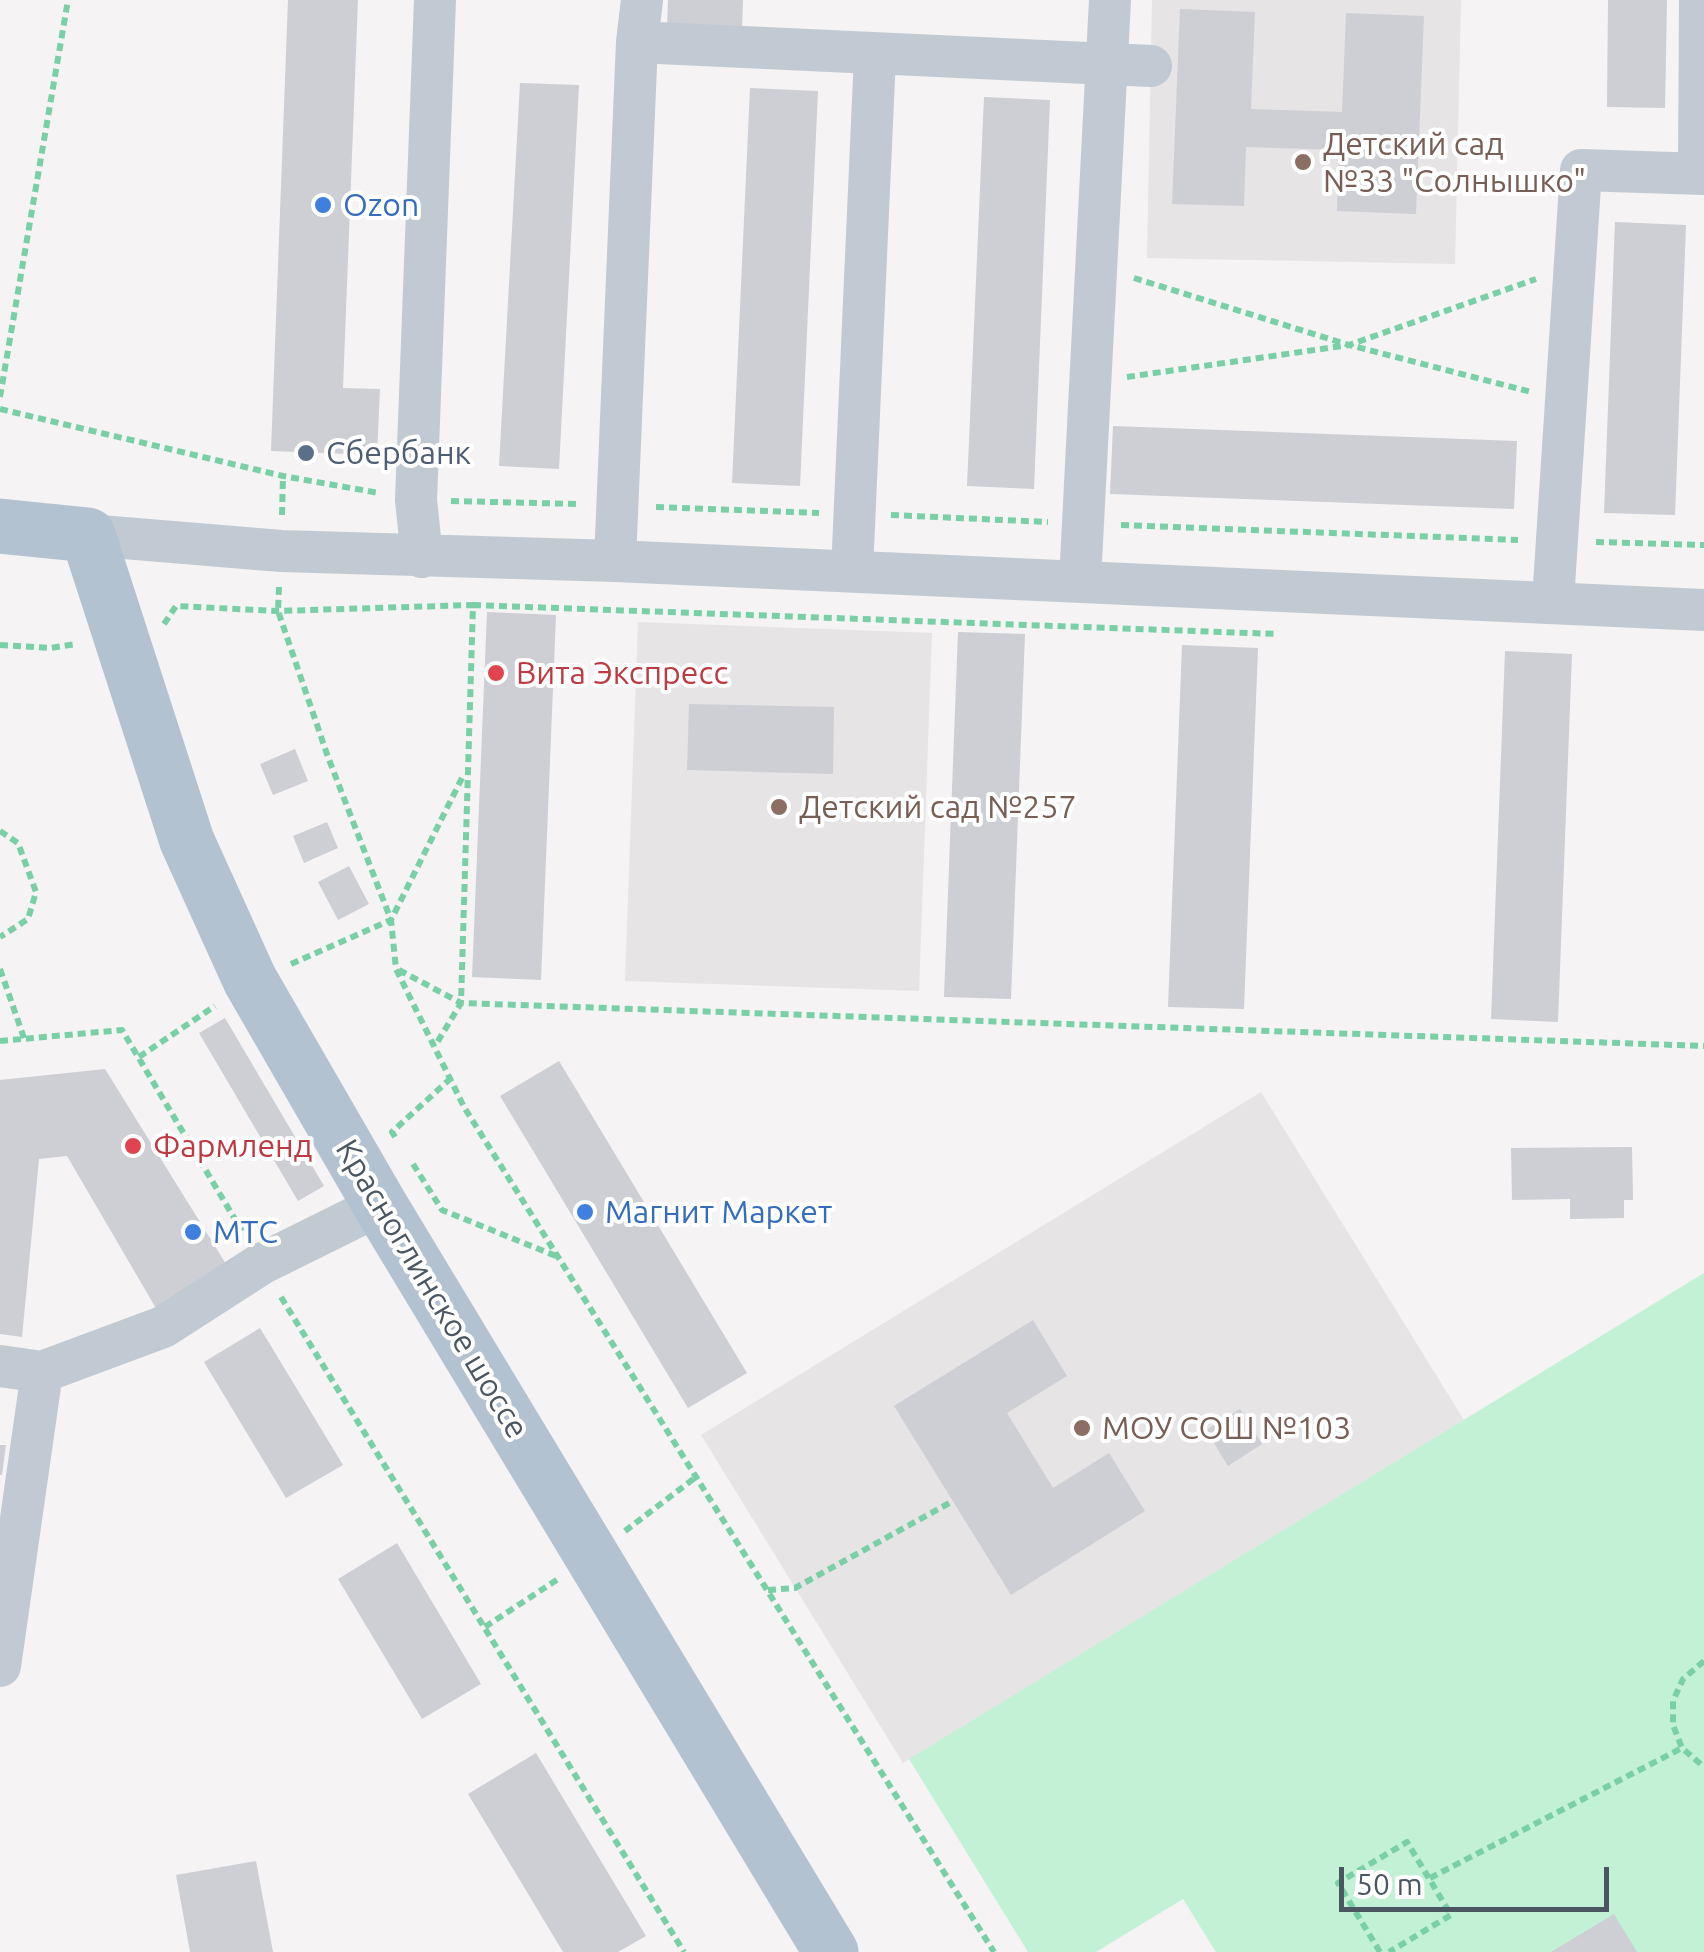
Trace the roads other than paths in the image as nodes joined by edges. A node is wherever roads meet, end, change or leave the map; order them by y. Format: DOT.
graph roads {
  1 [pos="435,0"];
  2 [pos="642,0"];
  3 [pos="1110,0"];
  4 [pos="1700,0"];
  5 [pos="637,42"];
  6 [pos="874,55"];
  7 [pos="1106,64"];
  8 [pos="1151,66"];
  9 [pos="1702,174"];
  10 [pos="0,526"];
  11 [pos="88,535"];
  12 [pos="422,557"];
  13 [pos="615,560"];
  14 [pos="852,571"];
  15 [pos="1080,580"];
  16 [pos="1553,601"];
  17 [pos="1704,610"];
  18 [pos="397,1185"];
  19 [pos="0,1366"];
  20 [pos="42,1372"];
  21 [pos="0,1666"];
  22 [pos="830,1952"];
  1 -- 12 [label="street"];
  2 -- 5 [label="street"];
  3 -- 7 [label="street"];
  4 -- 9 [label="street"];
  5 -- 6 [label="street"];
  5 -- 13 [label="street"];
  6 -- 7 [label="street"];
  6 -- 14 [label="street"];
  7 -- 8 [label="street"];
  7 -- 15 [label="street"];
  9 -- 16 [label="street"];
  10 -- 11 [label="main road"];
  11 -- 12 [label="street"];
  11 -- 18 [label="main road, Красноглинское шоссе"];
  12 -- 13 [label="street"];
  13 -- 14 [label="street"];
  14 -- 15 [label="street"];
  15 -- 16 [label="street"];
  16 -- 17 [label="street"];
  18 -- 20 [label="street"];
  18 -- 22 [label="main road, Красноглинское шоссе"];
  19 -- 20 [label="street"];
  20 -- 21 [label="street"];
}
